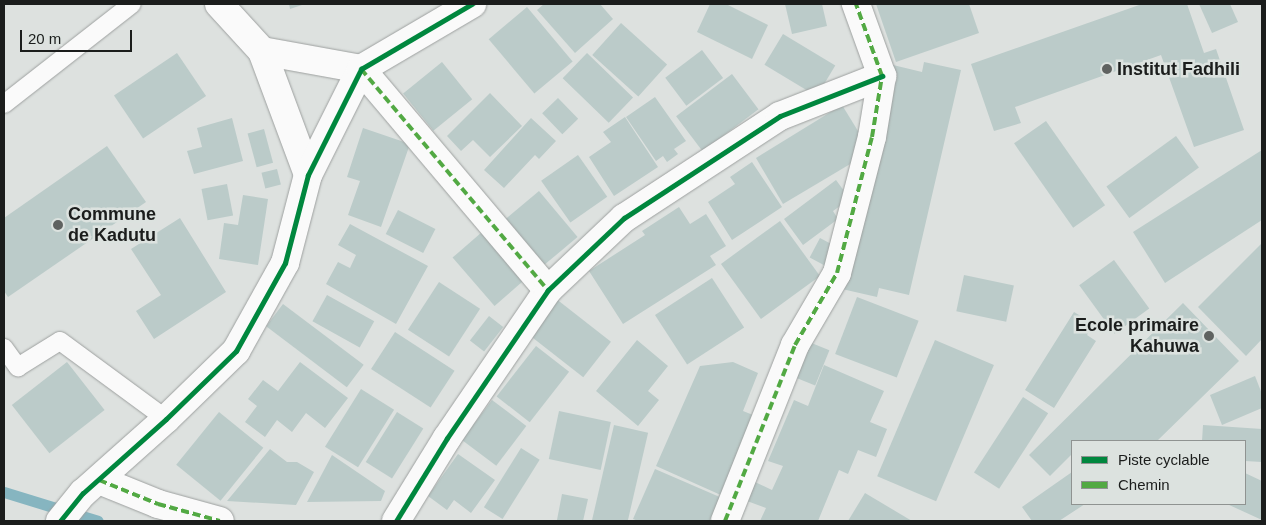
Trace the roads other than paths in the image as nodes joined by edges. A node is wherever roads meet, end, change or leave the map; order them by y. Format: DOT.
graph roads {
  1 [pos="132,4"];
  2 [pos="219,4"];
  3 [pos="472,4"];
  4 [pos="856,4"];
  5 [pos="262,51"];
  6 [pos="361,69"];
  7 [pos="882,76"];
  8 [pos="4,104"];
  9 [pos="308,176"];
  10 [pos="548,290"];
  11 [pos="4,348"];
  12 [pos="166,419"];
  13 [pos="91,487"];
  14 [pos="60,521"];
  15 [pos="220,521"];
  16 [pos="396,521"];
  17 [pos="726,521"];
  1 -- 8 [label="lane"];
  2 -- 5 [label="street"];
  3 -- 6 [label="street"];
  4 -- 7 [label="street"];
  5 -- 6 [label="street"];
  5 -- 9 [label="street"];
  6 -- 9 [label="street"];
  6 -- 10 [label="street"];
  7 -- 10 [label="street"];
  7 -- 17 [label="street"];
  9 -- 12 [label="street"];
  10 -- 16 [label="street"];
  11 -- 12 [label="lane"];
  12 -- 13 [label="street"];
  13 -- 14 [label="street"];
  13 -- 15 [label="street"];
}
